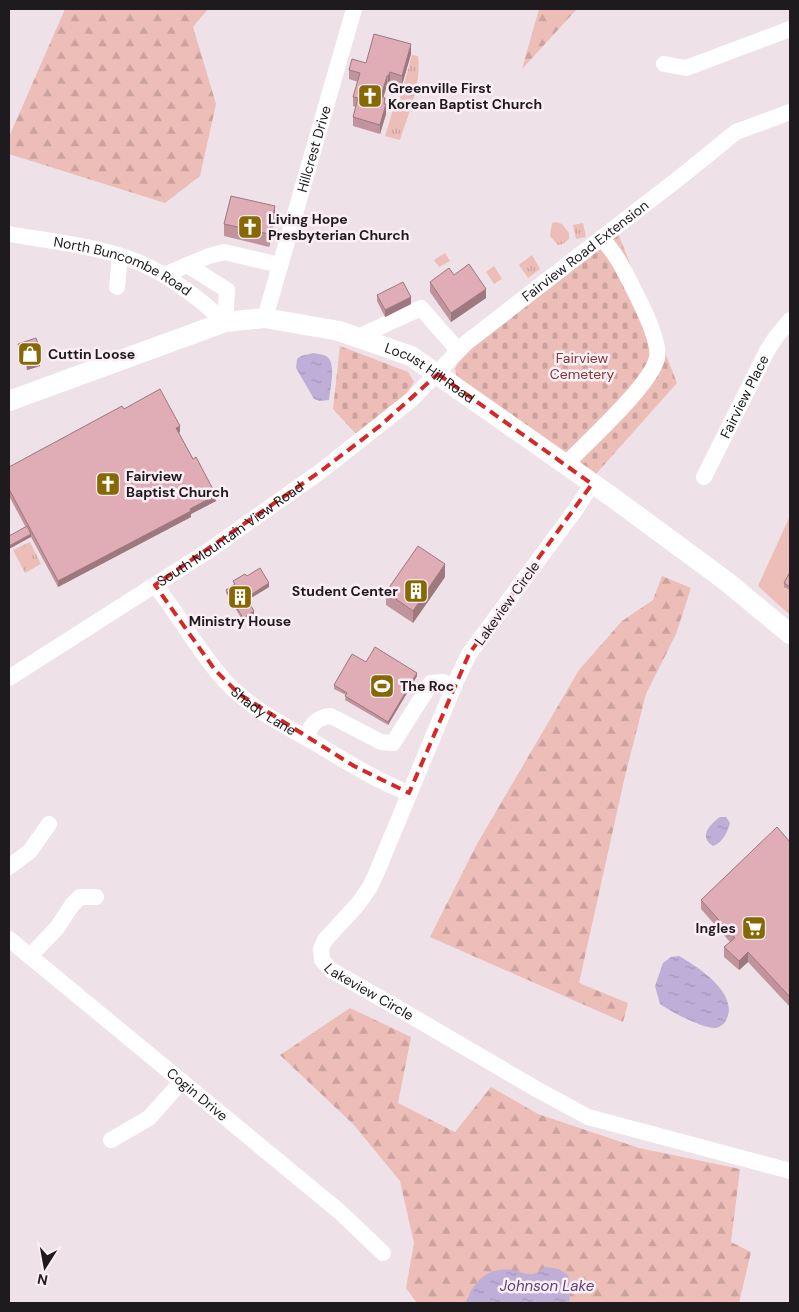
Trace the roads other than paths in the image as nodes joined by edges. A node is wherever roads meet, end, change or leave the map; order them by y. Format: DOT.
graph roads {
  1 [pos="354,9"];
  2 [pos="790,29"];
  3 [pos="664,64"];
  4 [pos="790,112"];
  5 [pos="9,234"];
  6 [pos="602,238"];
  7 [pos="120,256"];
  8 [pos="187,265"];
  9 [pos="280,265"];
  10 [pos="164,275"];
  11 [pos="117,287"];
  12 [pos="265,318"];
  13 [pos="790,320"];
  14 [pos="225,322"];
  15 [pos="358,337"];
  16 [pos="458,350"];
  17 [pos="438,374"];
  18 [pos="9,401"];
  19 [pos="565,465"];
  20 [pos="704,477"];
  21 [pos="592,484"];
  22 [pos="155,585"];
  23 [pos="790,634"];
  24 [pos="9,678"];
  25 [pos="454,687"];
  26 [pos="304,737"];
  27 [pos="409,793"];
  28 [pos="49,824"];
  29 [pos="9,867"];
  30 [pos="96,897"];
  31 [pos="9,939"];
  32 [pos="30,956"];
  33 [pos="182,1081"];
  34 [pos="111,1140"];
  35 [pos="790,1171"];
  36 [pos="383,1253"];
  1 -- 9 [label="street, Hillcrest Drive"];
  2 -- 3 [label="street"];
  4 -- 6 [label="street, Fairview Road Extension"];
  5 -- 7 [label="street, North Buncombe Road"];
  6 -- 16 [label="street, Fairview Road Extension"];
  6 -- 19 [label="street"];
  7 -- 10 [label="street, North Buncombe Road"];
  7 -- 11 [label="street"];
  8 -- 9 [label="street"];
  8 -- 10 [label="street"];
  8 -- 14 [label="street"];
  9 -- 12 [label="street, Hillcrest Drive"];
  10 -- 14 [label="street, North Buncombe Road"];
  12 -- 14 [label="main road, Locust Hill Road"];
  12 -- 15 [label="main road, Locust Hill Road"];
  13 -- 20 [label="street, Fairview Place"];
  14 -- 18 [label="main road, Locust Hill Road"];
  15 -- 16 [label="street"];
  15 -- 17 [label="main road, Locust Hill Road"];
  16 -- 17 [label="street, Fairview Road Extension"];
  17 -- 19 [label="main road, Locust Hill Road"];
  17 -- 22 [label="street, South Mountain View Road"];
  19 -- 21 [label="main road, Locust Hill Road"];
  21 -- 23 [label="main road, Locust Hill Road"];
  21 -- 25 [label="street, Lakeview Circle"];
  22 -- 24 [label="street, South Mountain View Road"];
  22 -- 26 [label="street, Shady Lane"];
  25 -- 26 [label="street"];
  25 -- 27 [label="street, Lakeview Circle"];
  26 -- 27 [label="street, Shady Lane"];
  27 -- 35 [label="street, Lakeview Circle"];
  28 -- 29 [label="street"];
  30 -- 32 [label="street"];
  31 -- 32 [label="street, Cogin Drive"];
  32 -- 33 [label="street, Cogin Drive"];
  33 -- 34 [label="street"];
  33 -- 36 [label="street, Cogin Drive"];
}
